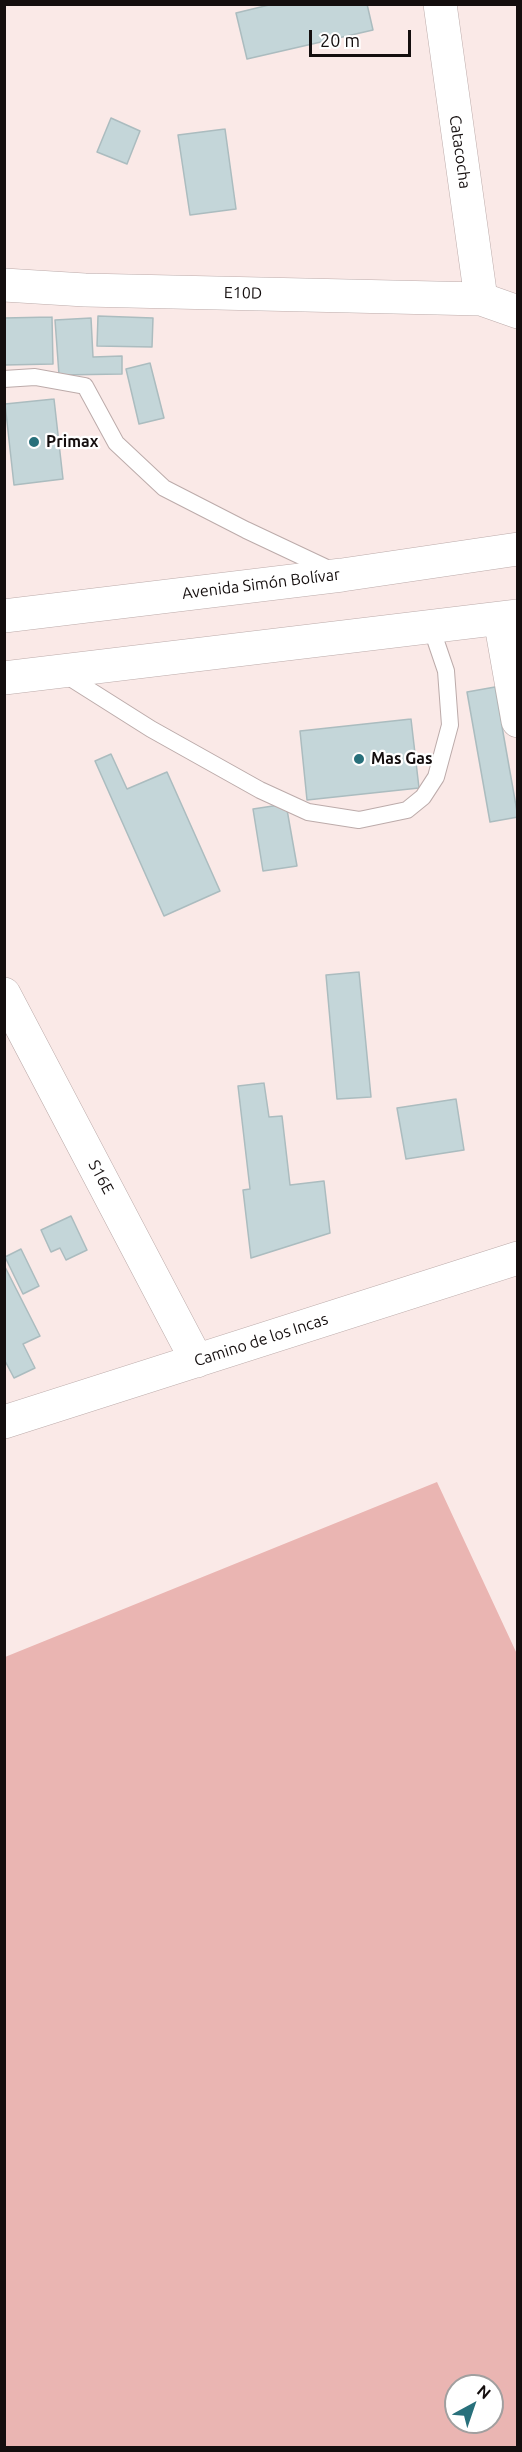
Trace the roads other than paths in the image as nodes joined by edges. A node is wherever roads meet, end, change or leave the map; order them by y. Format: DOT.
graph roads {
  1 [pos="440,4"];
  2 [pos="4,285"];
  3 [pos="481,299"];
  4 [pos="518,312"];
  5 [pos="4,379"];
  6 [pos="518,549"];
  7 [pos="342,575"];
  8 [pos="4,616"];
  9 [pos="509,617"];
  10 [pos="431,627"];
  11 [pos="60,672"];
  12 [pos="4,678"];
  13 [pos="518,721"];
  14 [pos="4,994"];
  15 [pos="518,1258"];
  16 [pos="197,1361"];
  17 [pos="4,1422"];
  1 -- 3 [label="main road, Catacocha"];
  2 -- 3 [label="main road, E10D"];
  3 -- 4 [label="main road"];
  5 -- 7 [label="lane"];
  6 -- 7 [label="main road, Avenida Simón Bolívar"];
  7 -- 8 [label="main road, Avenida Simón Bolívar"];
  9 -- 10 [label="main road"];
  9 -- 13 [label="main road"];
  10 -- 11 [label="main road"];
  10 -- 11 [label="lane"];
  11 -- 12 [label="main road"];
  14 -- 16 [label="main road, S16E"];
  15 -- 16 [label="main road, Camino de los Incas"];
  16 -- 17 [label="main road, Camino de los Incas"];
}
